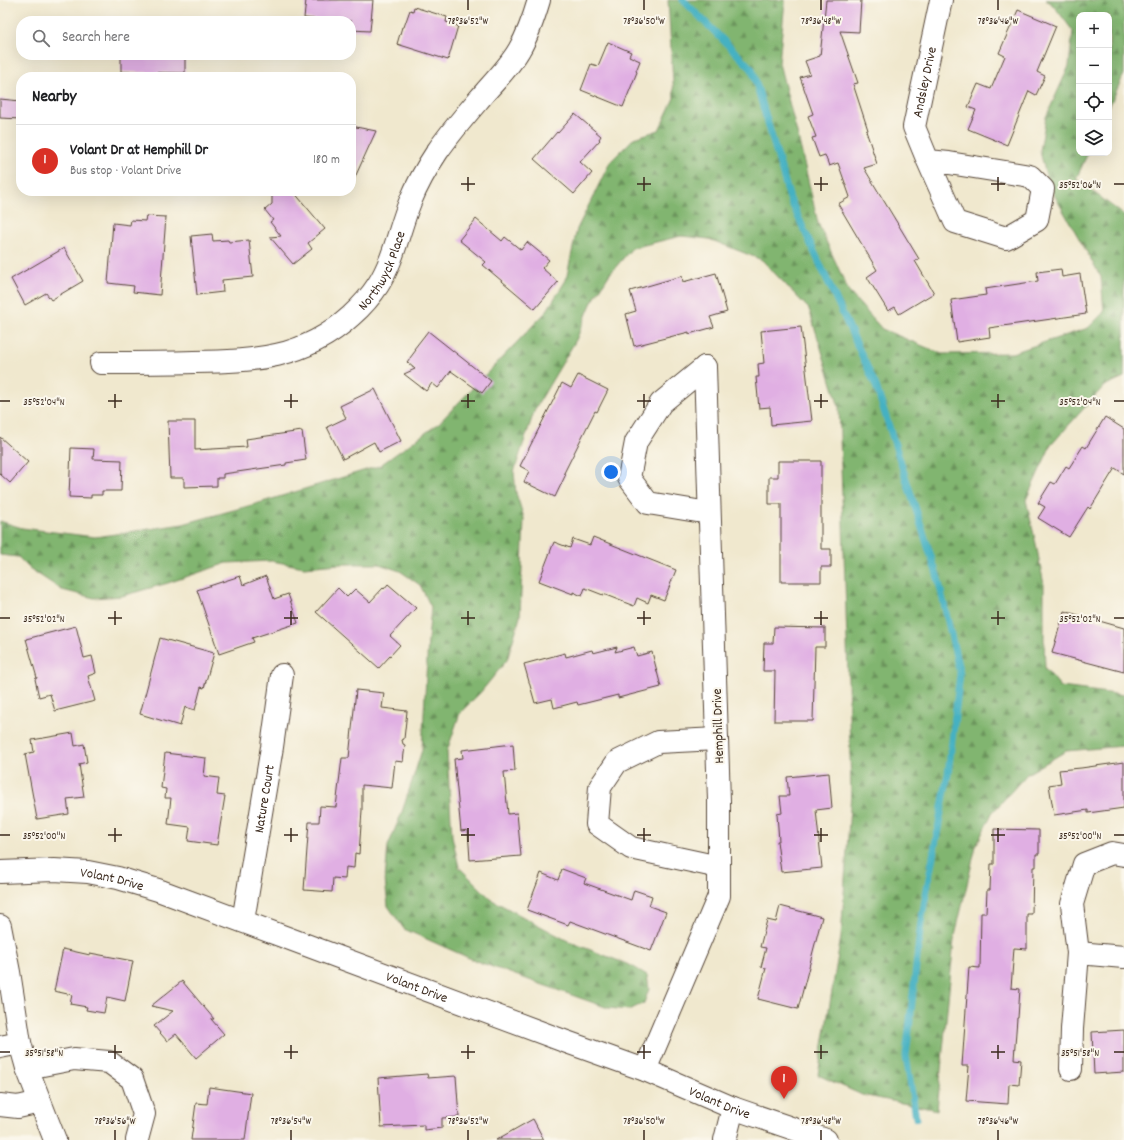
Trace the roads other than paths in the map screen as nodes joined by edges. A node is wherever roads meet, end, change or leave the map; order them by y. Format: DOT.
graph roads {
  1 [pos="539,0"];
  2 [pos="941,0"];
  3 [pos="928,161"];
  4 [pos="101,363"];
  5 [pos="710,513"];
  6 [pos="282,675"];
  7 [pos="717,739"];
  8 [pos="1124,855"];
  9 [pos="719,867"];
  10 [pos="0,872"];
  11 [pos="243,921"];
  12 [pos="0,926"];
  13 [pos="1078,953"];
  14 [pos="1124,957"];
  15 [pos="10,1045"];
  16 [pos="27,1068"];
  17 [pos="1071,1069"];
  18 [pos="645,1070"];
  19 [pos="40,1102"];
  20 [pos="0,1105"];
  21 [pos="733,1108"];
  22 [pos="55,1140"];
  23 [pos="137,1140"];
  24 [pos="725,1140"];
  25 [pos="826,1140"];
  1 -- 4 [label="street, Northwyck Place"];
  2 -- 3 [label="street, Andsley Drive"];
  3 -- 3 [label="street, Andsley Drive"];
  5 -- 5 [label="street, Hemphill Drive"];
  5 -- 7 [label="street, Hemphill Drive"];
  6 -- 11 [label="street, Nature Court"];
  7 -- 9 [label="street, Hemphill Drive"];
  7 -- 9 [label="street"];
  8 -- 13 [label="street"];
  9 -- 18 [label="street, Hemphill Drive"];
  10 -- 11 [label="street, Volant Drive"];
  11 -- 18 [label="street, Volant Drive"];
  12 -- 15 [label="street"];
  13 -- 14 [label="street"];
  13 -- 17 [label="street"];
  15 -- 16 [label="street"];
  16 -- 19 [label="street"];
  16 -- 23 [label="street"];
  18 -- 21 [label="street, Volant Drive"];
  19 -- 20 [label="street"];
  19 -- 22 [label="street"];
  21 -- 24 [label="street"];
  21 -- 25 [label="street, Volant Drive"];
}
